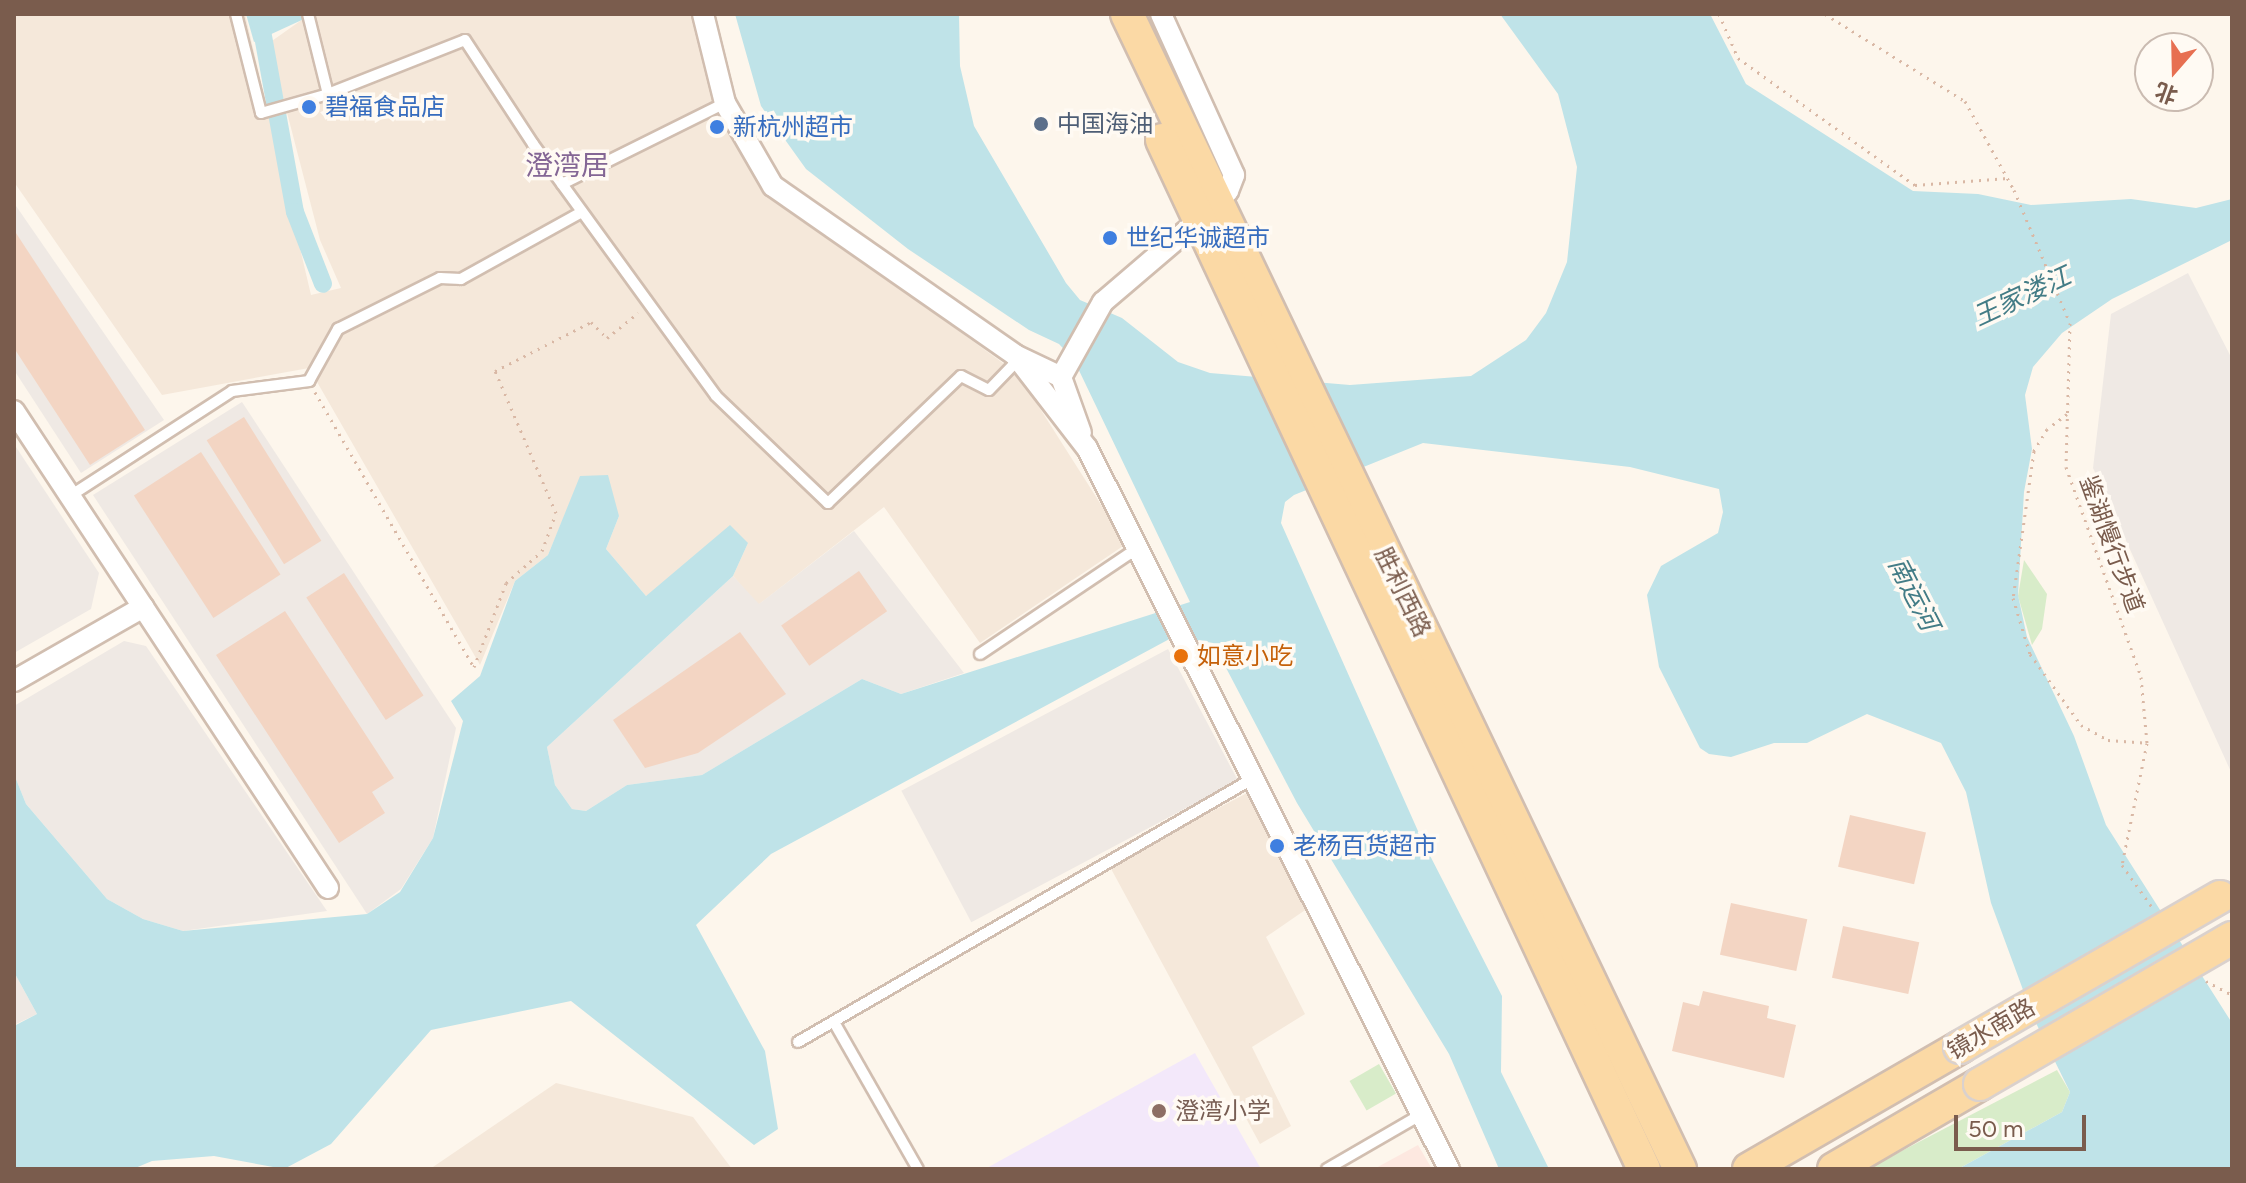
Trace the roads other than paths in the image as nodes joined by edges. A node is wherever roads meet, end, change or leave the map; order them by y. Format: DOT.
graph roads {
  1 [pos="236,14"];
  2 [pos="308,14"];
  3 [pos="703,14"];
  4 [pos="1103,14"];
  5 [pos="1127,14"];
  6 [pos="1161,14"];
  7 [pos="328,94"];
  8 [pos="725,103"];
  9 [pos="562,184"];
  10 [pos="1207,211"];
  11 [pos="582,212"];
  12 [pos="1017,357"];
  13 [pos="1064,371"];
  14 [pos="14,411"];
  15 [pos="1087,448"];
  16 [pos="70,496"];
  17 [pos="1346,504"];
  18 [pos="1139,547"];
  19 [pos="143,607"];
  20 [pos="980,654"];
  21 [pos="14,681"];
  22 [pos="1252,779"];
  23 [pos="328,888"];
  24 [pos="2226,893"];
  25 [pos="2232,938"];
  26 [pos="834,1022"];
  27 [pos="798,1042"];
  28 [pos="1422,1114"];
  29 [pos="918,1169"];
  30 [pos="1327,1169"];
  31 [pos="1449,1169"];
  32 [pos="1644,1169"];
  33 [pos="1680,1169"];
  34 [pos="1749,1169"];
  35 [pos="1834,1169"];
  1 -- 7 [label="lane"];
  2 -- 7 [label="lane"];
  3 -- 8 [label="street"];
  4 -- 10 [label="main road, 胜利西路"];
  5 -- 10 [label="main road, 胜利西路"];
  6 -- 10 [label="street"];
  7 -- 9 [label="lane"];
  8 -- 9 [label="lane"];
  8 -- 12 [label="street"];
  9 -- 11 [label="lane"];
  10 -- 13 [label="street"];
  10 -- 17 [label="main road, 胜利西路"];
  11 -- 12 [label="lane"];
  11 -- 16 [label="lane"];
  12 -- 13 [label="street"];
  12 -- 15 [label="street"];
  13 -- 15 [label="street"];
  14 -- 16 [label="street"];
  15 -- 18 [label="street"];
  16 -- 19 [label="street"];
  17 -- 32 [label="main road, 胜利西路"];
  17 -- 33 [label="main road, 胜利西路"];
  18 -- 20 [label="lane"];
  18 -- 22 [label="street"];
  19 -- 21 [label="street"];
  19 -- 23 [label="street"];
  22 -- 26 [label="lane"];
  22 -- 28 [label="street"];
  24 -- 34 [label="main road, 镜水南路, bridge"];
  25 -- 35 [label="main road, 镜水南路, bridge"];
  26 -- 27 [label="lane"];
  26 -- 29 [label="lane"];
  28 -- 30 [label="lane"];
  28 -- 31 [label="street"];
}
